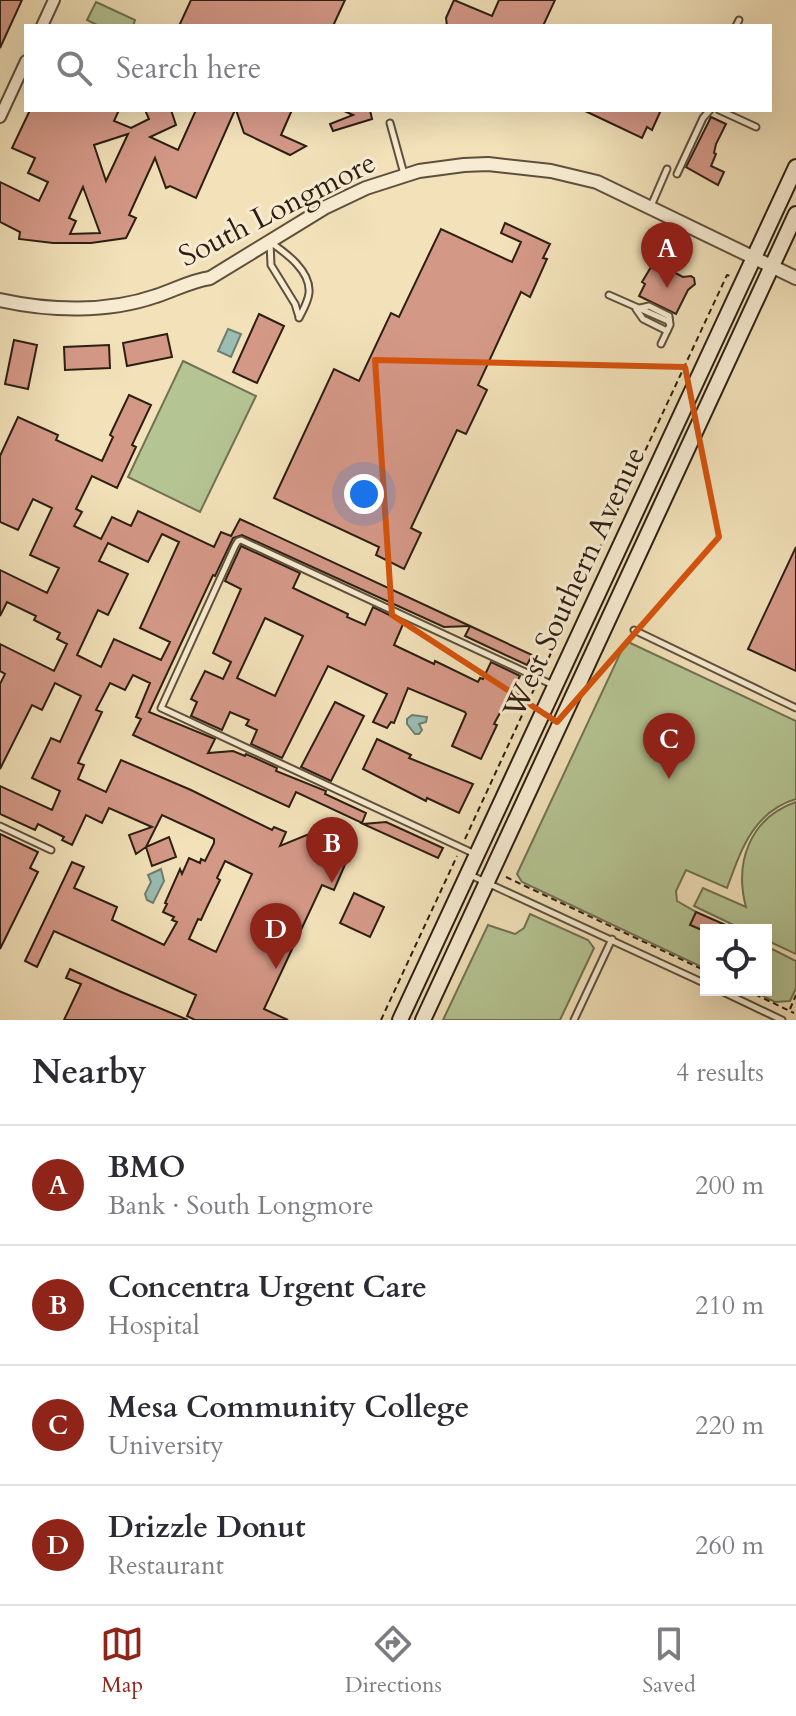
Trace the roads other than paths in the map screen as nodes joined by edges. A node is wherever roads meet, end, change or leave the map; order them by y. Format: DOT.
graph roads {
  1 [pos="54,0"];
  2 [pos="43,24"];
  3 [pos="24,65"];
  4 [pos="708,112"];
  5 [pos="723,112"];
  6 [pos="0,117"];
  7 [pos="390,123"];
  8 [pos="756,127"];
  9 [pos="796,167"];
  10 [pos="667,169"];
  11 [pos="677,174"];
  12 [pos="404,175"];
  13 [pos="650,207"];
  14 [pos="796,214"];
  15 [pos="270,242"];
  16 [pos="754,258"];
  17 [pos="772,266"];
  18 [pos="796,278"];
  19 [pos="609,295"];
  20 [pos="0,300"];
  21 [pos="661,344"];
  22 [pos="661,456"];
  23 [pos="624,590"];
  24 [pos="634,630"];
  25 [pos="554,686"];
  26 [pos="796,708"];
  27 [pos="0,826"];
  28 [pos="51,850"];
  29 [pos="476,855"];
  30 [pos="468,873"];
  31 [pos="487,882"];
  32 [pos="612,939"];
  33 [pos="700,981"];
  34 [pos="732,996"];
  35 [pos="400,1020"];
  36 [pos="423,1020"];
  37 [pos="574,1020"];
  38 [pos="782,1020"];
  1 -- 2 [label="street"];
  3 -- 6 [label="street"];
  4 -- 11 [label="lane"];
  5 -- 8 [label="lane"];
  7 -- 12 [label="lane"];
  9 -- 16 [label="main road, West Southern Avenue"];
  10 -- 13 [label="lane"];
  12 -- 13 [label="street, South Longmore"];
  12 -- 15 [label="street, South Longmore"];
  13 -- 16 [label="street, South Longmore"];
  14 -- 17 [label="main road, West Southern Avenue"];
  15 -- 15 [label="lane"];
  15 -- 20 [label="street, South Longmore"];
  16 -- 17 [label="street, South Longmore"];
  16 -- 22 [label="main road, West Southern Avenue"];
  17 -- 18 [label="street, South Longmore"];
  17 -- 23 [label="main road, West Southern Avenue"];
  19 -- 21 [label="lane"];
  22 -- 23 [label="main road"];
  22 -- 25 [label="main road, West Southern Avenue"];
  23 -- 31 [label="main road, West Southern Avenue"];
  24 -- 26 [label="lane"];
  25 -- 29 [label="main road, West Southern Avenue"];
  25 -- 29 [label="lane"];
  27 -- 28 [label="lane"];
  29 -- 30 [label="main road, West Southern Avenue"];
  30 -- 31 [label="lane"];
  30 -- 35 [label="main road, West Southern Avenue"];
  31 -- 32 [label="lane"];
  31 -- 36 [label="main road, West Southern Avenue"];
  32 -- 33 [label="lane"];
  32 -- 37 [label="lane"];
  34 -- 38 [label="lane"];
}
